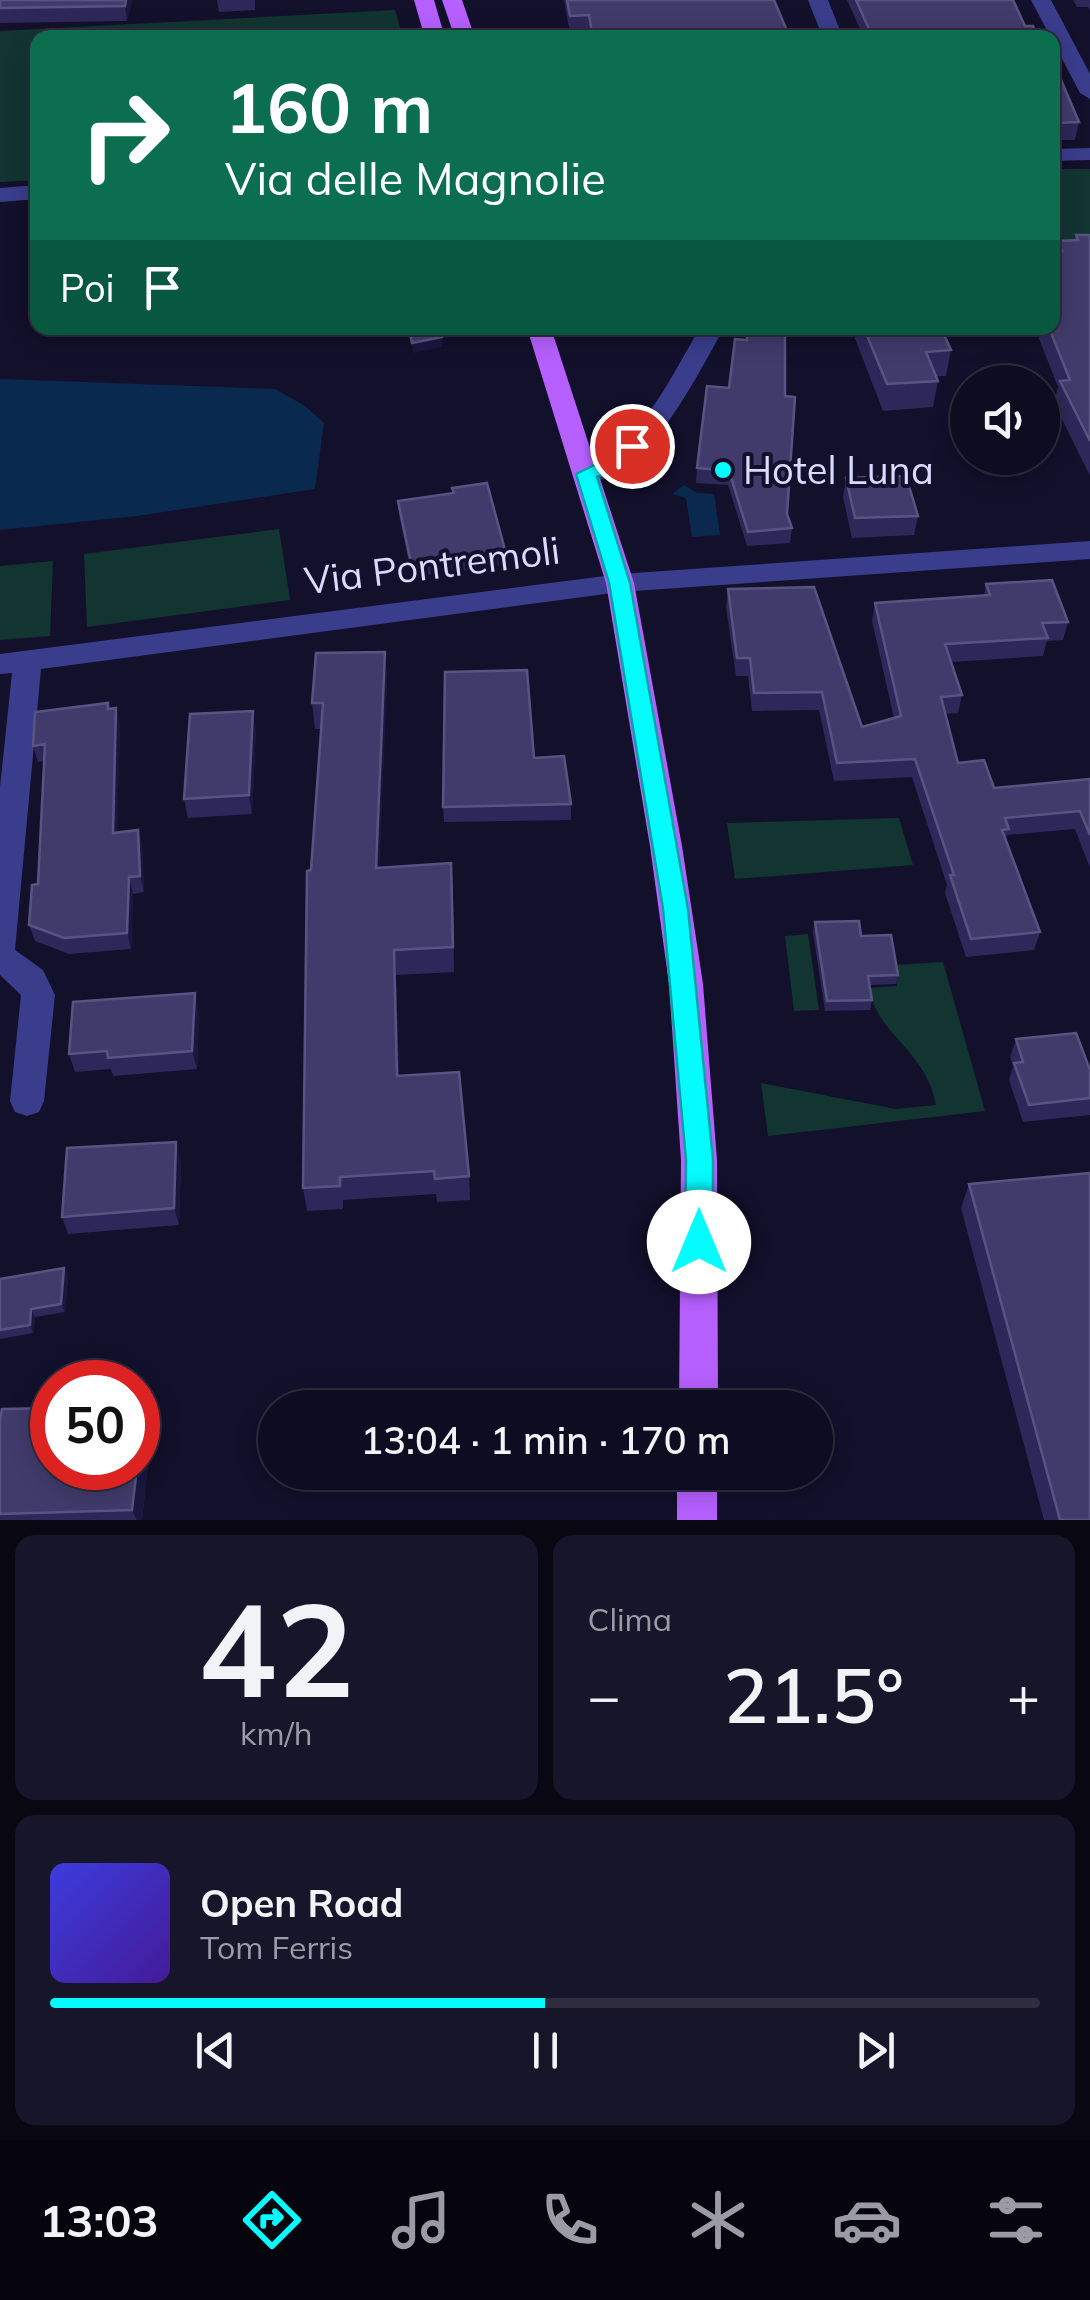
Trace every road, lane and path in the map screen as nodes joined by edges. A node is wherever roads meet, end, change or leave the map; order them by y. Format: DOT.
graph roads {
  1 [pos="424,0"];
  2 [pos="452,0"];
  3 [pos="818,0"];
  4 [pos="1041,0"];
  5 [pos="433,30"];
  6 [pos="461,30"];
  7 [pos="830,30"];
  8 [pos="1057,30"];
  9 [pos="1060,36"];
  10 [pos="1090,93"];
  11 [pos="1090,154"];
  12 [pos="1060,156"];
  13 [pos="30,193"];
  14 [pos="0,195"];
  15 [pos="541,335"];
  16 [pos="708,335"];
  17 [pos="586,474"];
  18 [pos="1090,550"];
  19 [pos="620,583"];
  20 [pos="13,662"];
  21 [pos="0,948"];
  22 [pos="0,957"];
  23 [pos="26,1102"];
  24 [pos="698,1390"];
  25 [pos="697,1490"];
  26 [pos="697,1520"];
  1 -- 5 [label="main road"];
  2 -- 6 [label="main road"];
  3 -- 7 [label="street"];
  4 -- 8 [label="street"];
  9 -- 10 [label="street"];
  11 -- 12 [label="street"];
  13 -- 14 [label="street"];
  15 -- 17 [label="main road"];
  16 -- 17 [label="street"];
  17 -- 19 [label="main road"];
  18 -- 19 [label="street, Via Pontremoli"];
  19 -- 20 [label="street, Via Pontremoli"];
  19 -- 24 [label="main road"];
  20 -- 21 [label="street, Via Pontremoli"];
  22 -- 23 [label="street"];
  25 -- 26 [label="main road"];
}
